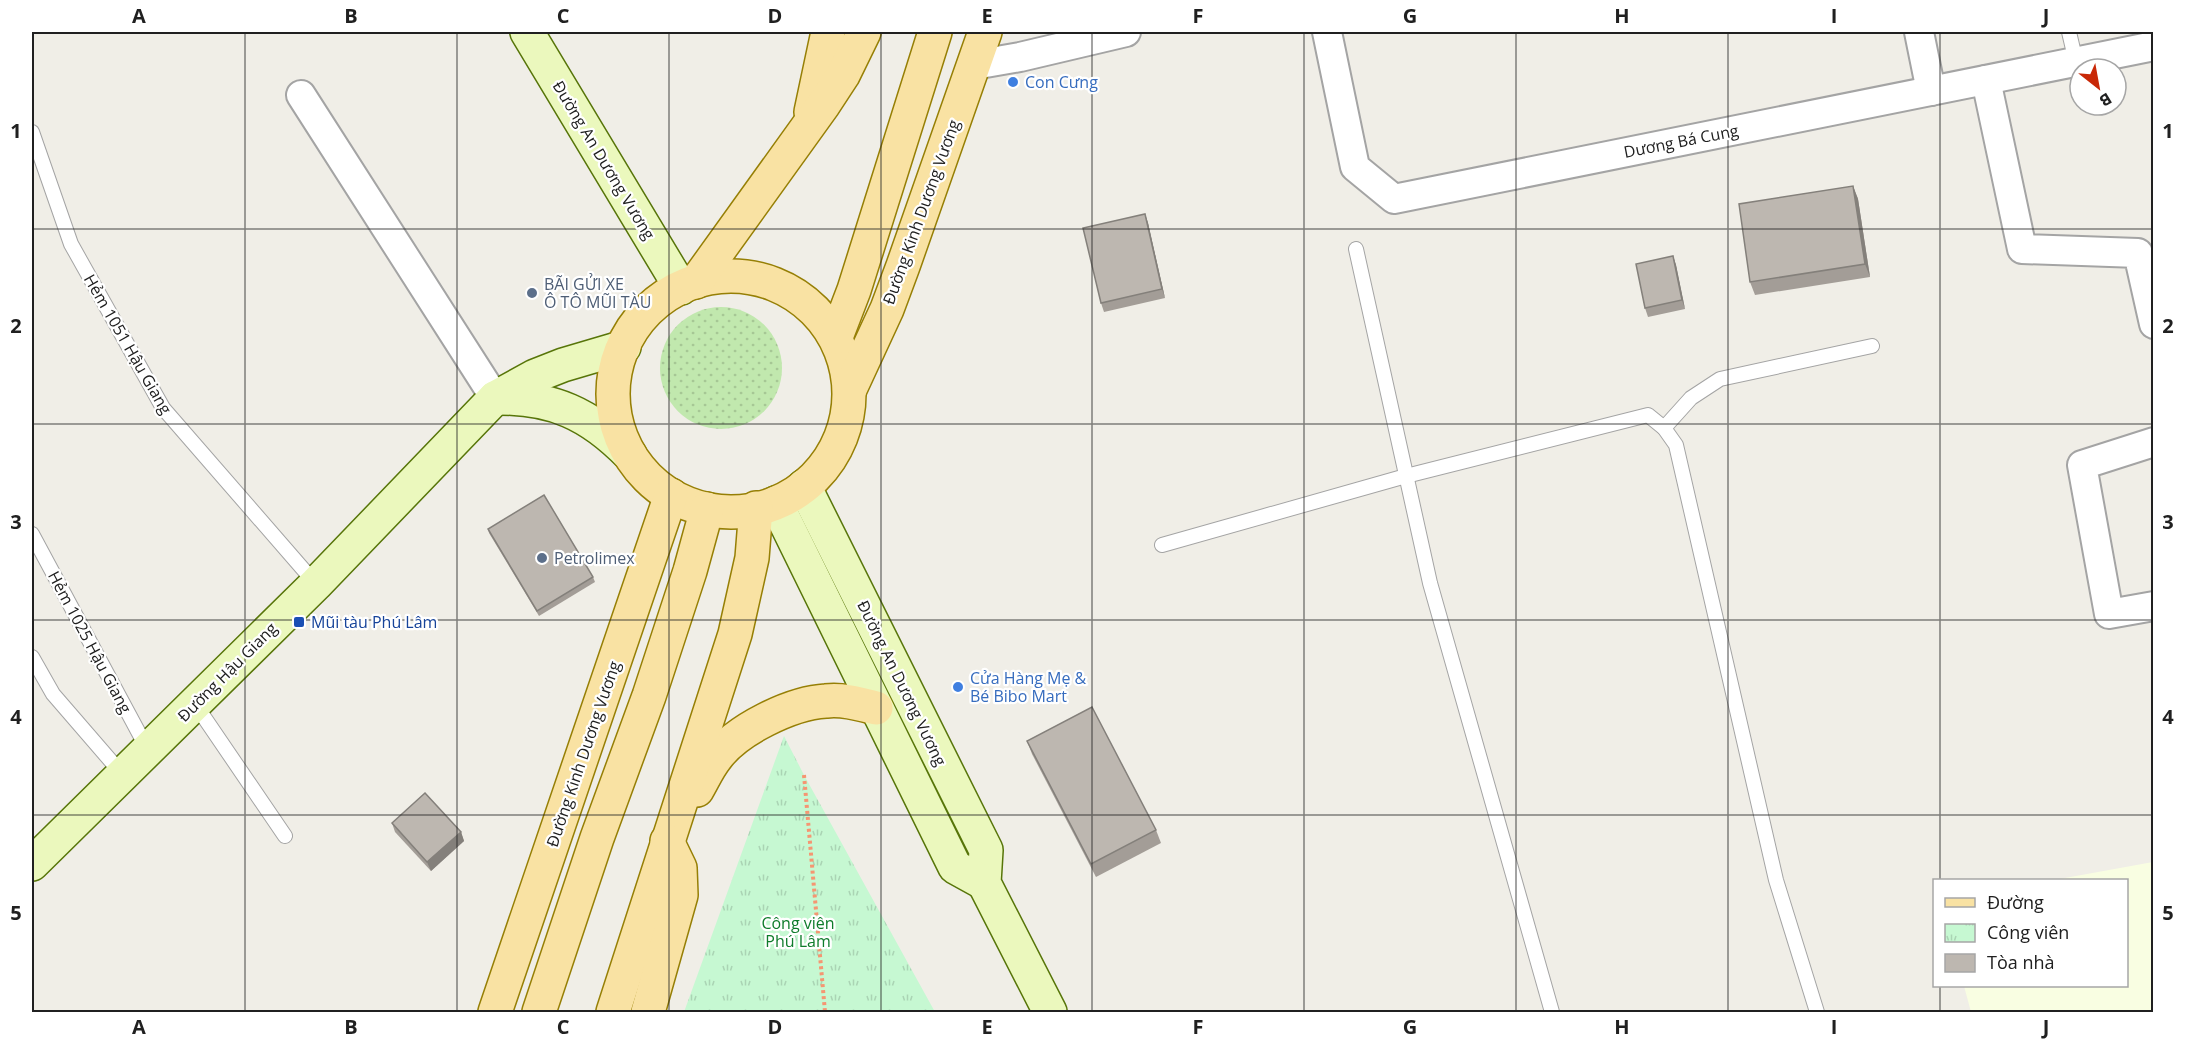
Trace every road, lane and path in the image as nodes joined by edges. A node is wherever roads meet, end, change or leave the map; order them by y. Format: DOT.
graph roads {
  1 [pos="527,32"];
  2 [pos="828,32"];
  3 [pos="864,32"];
  4 [pos="935,32"];
  5 [pos="985,32"];
  6 [pos="1126,32"];
  7 [pos="1327,32"];
  8 [pos="1919,32"];
  9 [pos="2069,32"];
  10 [pos="2154,46"];
  11 [pos="2075,57"];
  12 [pos="2100,57"];
  13 [pos="2068,64"];
  14 [pos="974,65"];
  15 [pos="1986,80"];
  16 [pos="1931,91"];
  17 [pos="301,95"];
  18 [pos="807,127"];
  19 [pos="32,132"];
  20 [pos="1356,249"];
  21 [pos="688,285"];
  22 [pos="2154,324"];
  23 [pos="836,338"];
  24 [pos="1872,346"];
  25 [pos="624,347"];
  26 [pos="850,389"];
  27 [pos="495,398"];
  28 [pos="1664,428"];
  29 [pos="2154,442"];
  30 [pos="630,455"];
  31 [pos="1406,476"];
  32 [pos="804,486"];
  33 [pos="671,495"];
  34 [pos="766,506"];
  35 [pos="707,509"];
  36 [pos="32,534"];
  37 [pos="1162,545"];
  38 [pos="315,584"];
  39 [pos="2154,606"];
  40 [pos="32,657"];
  41 [pos="195,704"];
  42 [pos="876,708"];
  43 [pos="148,750"];
  44 [pos="123,775"];
  45 [pos="804,775"];
  46 [pos="285,836"];
  47 [pos="667,841"];
  48 [pos="32,864"];
  49 [pos="984,883"];
  50 [pos="495,1012"];
  51 [pos="539,1012"];
  52 [pos="613,1012"];
  53 [pos="648,1012"];
  54 [pos="825,1012"];
  55 [pos="1050,1012"];
  56 [pos="1552,1012"];
  57 [pos="1817,1012"];
  1 -- 21 [label="main road, Đường An Dương Vương"];
  2 -- 18 [label="main road"];
  3 -- 18 [label="main road"];
  4 -- 23 [label="main road"];
  5 -- 14 [label="main road, Đường Kinh Dương Vương"];
  6 -- 14 [label="street"];
  7 -- 16 [label="street, Dương Bá Cung"];
  8 -- 16 [label="street"];
  9 -- 11 [label="lane"];
  10 -- 12 [label="street, Dương Bá Cung"];
  13 -- 15 [label="street, Dương Bá Cung"];
  14 -- 26 [label="main road, Đường Kinh Dương Vương"];
  15 -- 16 [label="street, Dương Bá Cung"];
  15 -- 22 [label="street"];
  17 -- 27 [label="street"];
  18 -- 21 [label="main road"];
  19 -- 38 [label="lane, Hẻm 1051 Hậu Giang"];
  20 -- 31 [label="lane"];
  21 -- 23 [label="main road"];
  21 -- 25 [label="main road"];
  23 -- 26 [label="main road"];
  24 -- 28 [label="lane"];
  25 -- 27 [label="main road, Đường Hậu Giang"];
  25 -- 30 [label="main road"];
  26 -- 32 [label="main road"];
  27 -- 30 [label="main road"];
  27 -- 38 [label="main road, Đường Hậu Giang"];
  28 -- 31 [label="lane"];
  28 -- 57 [label="lane"];
  29 -- 39 [label="street"];
  30 -- 33 [label="main road"];
  31 -- 37 [label="lane"];
  31 -- 56 [label="lane"];
  32 -- 34 [label="main road"];
  32 -- 49 [label="main road, Đường An Dương Vương"];
  33 -- 35 [label="main road"];
  33 -- 50 [label="main road, Đường Kinh Dương Vương"];
  34 -- 35 [label="main road"];
  34 -- 42 [label="main road, Đường An Dương Vương"];
  34 -- 47 [label="main road"];
  35 -- 51 [label="main road"];
  36 -- 43 [label="lane, Hẻm 1025 Hậu Giang"];
  38 -- 41 [label="main road, Đường Hậu Giang"];
  40 -- 44 [label="lane"];
  41 -- 43 [label="main road, Đường Hậu Giang"];
  41 -- 46 [label="lane"];
  42 -- 47 [label="main road"];
  42 -- 49 [label="main road, Đường An Dương Vương"];
  43 -- 44 [label="main road, Đường Hậu Giang"];
  44 -- 48 [label="main road, Đường Hậu Giang"];
  45 -- 54 [label="path"];
  47 -- 52 [label="main road"];
  47 -- 53 [label="main road"];
  49 -- 55 [label="main road"];
}
